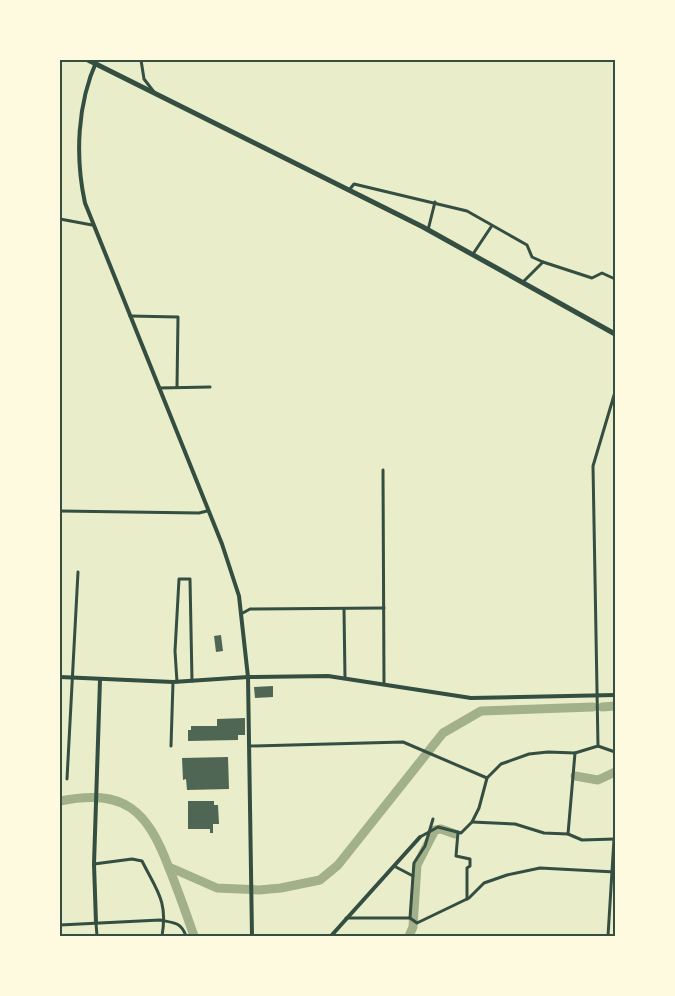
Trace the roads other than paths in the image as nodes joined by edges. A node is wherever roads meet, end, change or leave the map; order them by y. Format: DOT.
graph roads {
  1 [pos="88,60"];
  2 [pos="142,60"];
  3 [pos="95,61"];
  4 [pos="156,94"];
  5 [pos="350,189"];
  6 [pos="435,202"];
  7 [pos="60,219"];
  8 [pos="92,225"];
  9 [pos="491,226"];
  10 [pos="428,230"];
  11 [pos="473,254"];
  12 [pos="543,262"];
  13 [pos="615,279"];
  14 [pos="522,282"];
  15 [pos="130,316"];
  16 [pos="615,334"];
  17 [pos="178,387"];
  18 [pos="210,387"];
  19 [pos="158,388"];
  20 [pos="615,392"];
  21 [pos="383,470"];
  22 [pos="60,511"];
  23 [pos="208,511"];
  24 [pos="78,572"];
  25 [pos="384,608"];
  26 [pos="344,609"];
  27 [pos="241,614"];
  28 [pos="248,677"];
  29 [pos="60,678"];
  30 [pos="73,678"];
  31 [pos="345,678"];
  32 [pos="100,680"];
  33 [pos="175,682"];
  34 [pos="192,682"];
  35 [pos="384,684"];
  36 [pos="597,696"];
  37 [pos="615,696"];
  38 [pos="171,746"];
  39 [pos="250,746"];
  40 [pos="598,746"];
  41 [pos="615,752"];
  42 [pos="574,753"];
  43 [pos="487,778"];
  44 [pos="67,780"];
  45 [pos="433,819"];
  46 [pos="472,822"];
  47 [pos="430,830"];
  48 [pos="458,832"];
  49 [pos="568,834"];
  50 [pos="420,837"];
  51 [pos="614,839"];
  52 [pos="94,864"];
  53 [pos="394,866"];
  54 [pos="613,872"];
  55 [pos="413,876"];
  56 [pos="467,899"];
  57 [pos="346,918"];
  58 [pos="412,920"];
  59 [pos="165,921"];
  60 [pos="96,923"];
  61 [pos="60,925"];
  62 [pos="97,936"];
  63 [pos="162,936"];
  64 [pos="186,936"];
  65 [pos="252,936"];
  66 [pos="330,936"];
  67 [pos="608,936"];
  1 -- 3 [label="highway"];
  2 -- 4 [label="street"];
  3 -- 4 [label="highway"];
  3 -- 8 [label="street"];
  4 -- 5 [label="highway"];
  5 -- 6 [label="street"];
  5 -- 10 [label="highway"];
  6 -- 9 [label="street"];
  6 -- 10 [label="street"];
  7 -- 8 [label="street"];
  8 -- 15 [label="street"];
  9 -- 11 [label="street"];
  9 -- 12 [label="street"];
  10 -- 11 [label="highway"];
  11 -- 14 [label="highway"];
  12 -- 13 [label="street"];
  12 -- 14 [label="street"];
  14 -- 16 [label="highway"];
  15 -- 17 [label="street"];
  15 -- 19 [label="street"];
  17 -- 18 [label="street"];
  17 -- 19 [label="street"];
  19 -- 23 [label="street"];
  20 -- 36 [label="street"];
  21 -- 25 [label="street"];
  22 -- 23 [label="street"];
  23 -- 27 [label="street"];
  24 -- 30 [label="street"];
  25 -- 26 [label="street"];
  25 -- 35 [label="street"];
  26 -- 27 [label="street"];
  26 -- 31 [label="street"];
  27 -- 28 [label="street"];
  28 -- 31 [label="street"];
  28 -- 34 [label="street"];
  28 -- 39 [label="street"];
  29 -- 30 [label="street"];
  30 -- 32 [label="street"];
  30 -- 44 [label="street"];
  31 -- 35 [label="street"];
  32 -- 33 [label="street"];
  32 -- 52 [label="street"];
  33 -- 34 [label="street"];
  33 -- 34 [label="street"];
  33 -- 38 [label="street"];
  35 -- 36 [label="street"];
  36 -- 37 [label="street"];
  36 -- 40 [label="street"];
  39 -- 43 [label="street"];
  39 -- 65 [label="street"];
  40 -- 41 [label="street"];
  40 -- 42 [label="street"];
  42 -- 43 [label="street"];
  42 -- 49 [label="street"];
  43 -- 46 [label="street"];
  45 -- 47 [label="street"];
  46 -- 48 [label="street"];
  46 -- 49 [label="street"];
  47 -- 48 [label="street"];
  47 -- 50 [label="street"];
  47 -- 55 [label="street"];
  48 -- 56 [label="street"];
  49 -- 51 [label="street"];
  50 -- 53 [label="street"];
  51 -- 54 [label="street"];
  52 -- 59 [label="street"];
  52 -- 60 [label="street"];
  53 -- 55 [label="street"];
  53 -- 57 [label="street"];
  54 -- 56 [label="street"];
  54 -- 67 [label="street"];
  55 -- 58 [label="street"];
  56 -- 58 [label="street"];
  57 -- 58 [label="street"];
  57 -- 66 [label="street"];
  59 -- 60 [label="street"];
  59 -- 63 [label="street"];
  59 -- 64 [label="street"];
  60 -- 61 [label="street"];
  60 -- 62 [label="street"];
}
